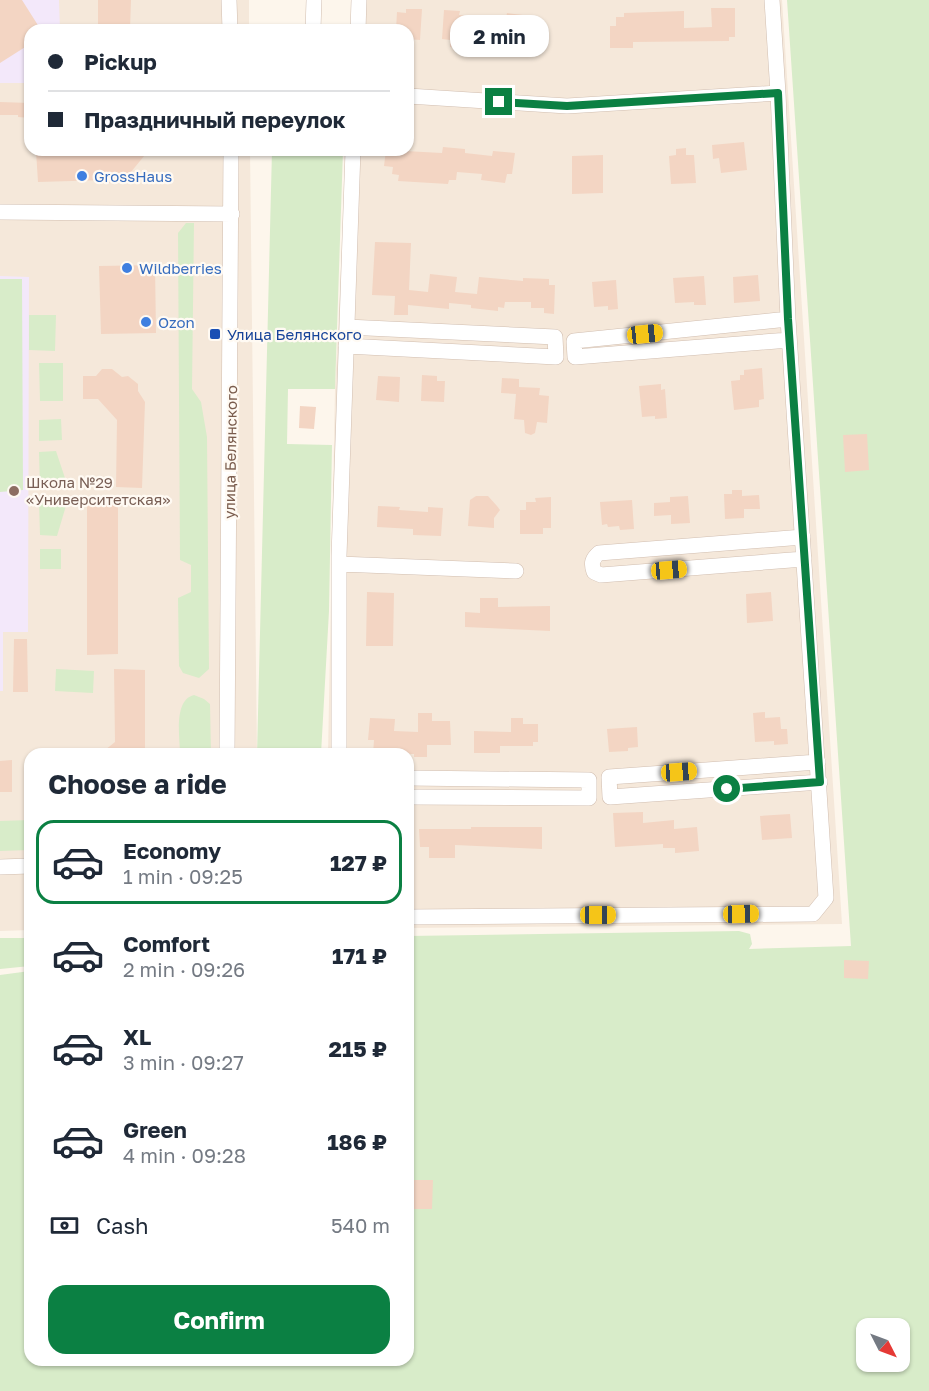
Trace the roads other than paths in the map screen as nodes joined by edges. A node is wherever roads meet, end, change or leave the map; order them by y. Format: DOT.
graph roads {
  1 [pos="229,0"];
  2 [pos="314,0"];
  3 [pos="359,0"];
  4 [pos="772,0"];
  5 [pos="230,24"];
  6 [pos="313,24"];
  7 [pos="358,24"];
  8 [pos="778,93"];
  9 [pos="414,96"];
  10 [pos="231,156"];
  11 [pos="353,156"];
  12 [pos="0,212"];
  13 [pos="232,214"];
  14 [pos="788,319"];
  15 [pos="347,327"];
  16 [pos="789,340"];
  17 [pos="346,346"];
  18 [pos="803,537"];
  19 [pos="804,559"];
  20 [pos="339,564"];
  21 [pos="516,570"];
  22 [pos="227,748"];
  23 [pos="339,748"];
  24 [pos="818,762"];
  25 [pos="414,778"];
  26 [pos="820,782"];
  27 [pos="414,797"];
  28 [pos="24,866"];
  29 [pos="0,867"];
  30 [pos="414,917"];
  1 -- 5 [label="street"];
  2 -- 6 [label="street"];
  3 -- 7 [label="street"];
  4 -- 8 [label="street"];
  8 -- 9 [label="street"];
  8 -- 14 [label="street"];
  10 -- 13 [label="street, улица Белянского"];
  11 -- 15 [label="street"];
  12 -- 13 [label="street"];
  13 -- 22 [label="street, улица Белянского"];
  14 -- 16 [label="street"];
  14 -- 16 [label="street"];
  15 -- 17 [label="street"];
  15 -- 17 [label="street"];
  16 -- 18 [label="street"];
  17 -- 20 [label="street"];
  18 -- 19 [label="street"];
  18 -- 19 [label="street"];
  19 -- 24 [label="street"];
  20 -- 21 [label="street"];
  20 -- 23 [label="street"];
  24 -- 26 [label="street"];
  24 -- 26 [label="street"];
  25 -- 27 [label="street"];
  26 -- 30 [label="street"];
  28 -- 29 [label="street"];
}
